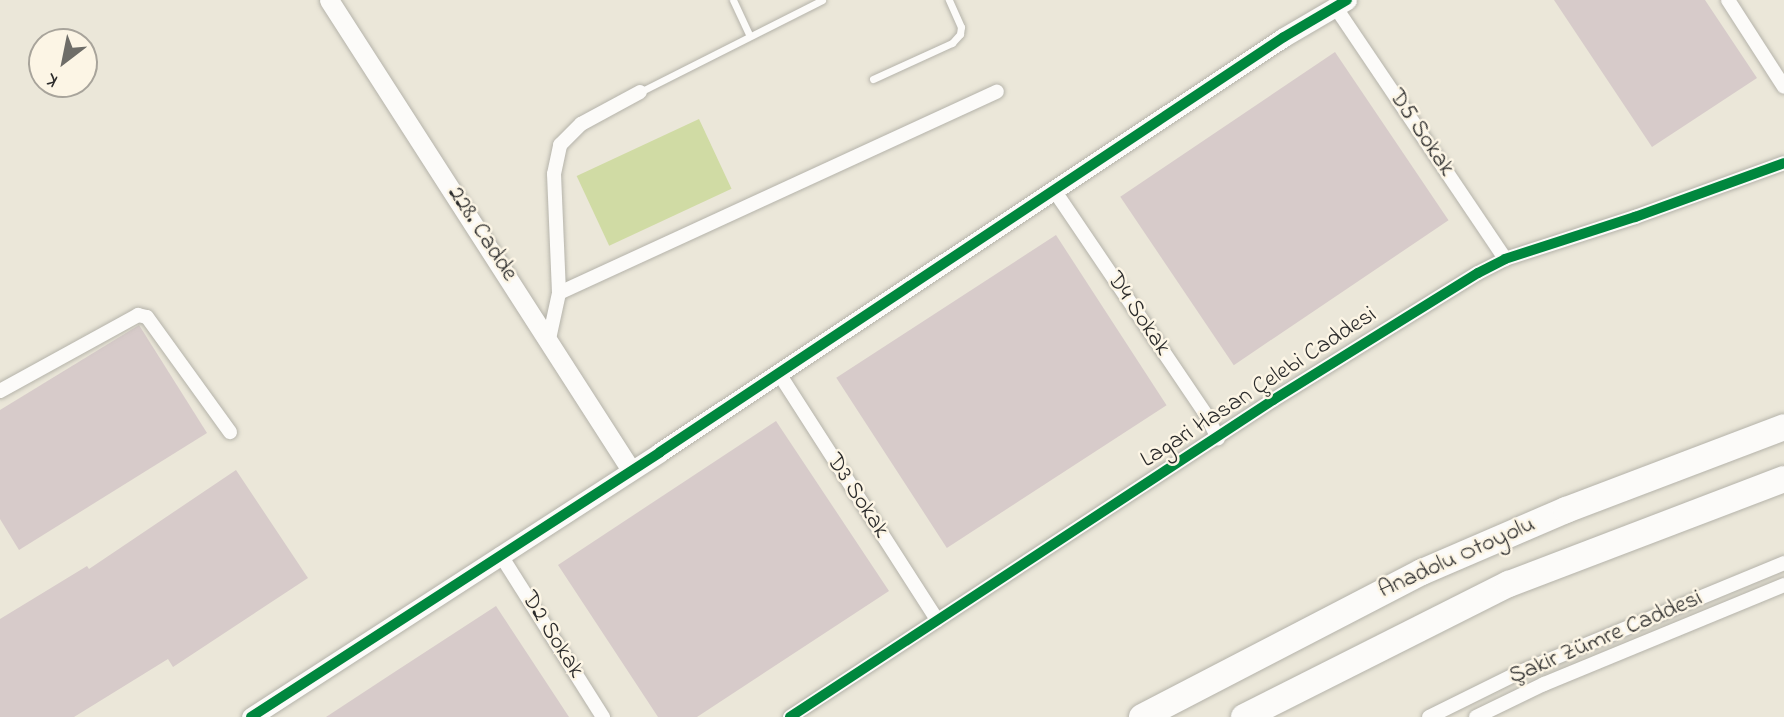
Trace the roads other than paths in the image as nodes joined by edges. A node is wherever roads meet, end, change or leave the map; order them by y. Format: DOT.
graph roads {
  1 [pos="329,0"];
  2 [pos="733,0"];
  3 [pos="822,0"];
  4 [pos="949,0"];
  5 [pos="1728,0"];
  6 [pos="1342,4"];
  7 [pos="749,34"];
  8 [pos="873,79"];
  9 [pos="1784,87"];
  10 [pos="640,92"];
  11 [pos="997,92"];
  12 [pos="1784,163"];
  13 [pos="1054,190"];
  14 [pos="1505,259"];
  15 [pos="559,293"];
  16 [pos="549,339"];
  17 [pos="778,372"];
  18 [pos="0,391"];
  19 [pos="1784,426"];
  20 [pos="230,432"];
  21 [pos="1218,439"];
  22 [pos="631,470"];
  23 [pos="1784,479"];
  24 [pos="500,554"];
  25 [pos="1778,565"];
  26 [pos="1783,588"];
  27 [pos="937,620"];
  28 [pos="1375,650"];
  29 [pos="1170,702"];
  30 [pos="251,717"];
  31 [pos="603,717"];
  32 [pos="790,717"];
  33 [pos="1132,717"];
  34 [pos="1142,717"];
  35 [pos="1244,717"];
  36 [pos="1266,717"];
  37 [pos="1429,717"];
  38 [pos="1476,717"];
  1 -- 16 [label="street, 228. Cadde"];
  2 -- 7 [label="lane"];
  3 -- 7 [label="lane"];
  4 -- 8 [label="lane"];
  5 -- 9 [label="street"];
  6 -- 13 [label="street"];
  6 -- 14 [label="street, D5 Sokak"];
  7 -- 10 [label="lane"];
  10 -- 15 [label="street"];
  11 -- 15 [label="street"];
  12 -- 14 [label="street, Lagari Hasan Çelebi Caddesi"];
  13 -- 17 [label="street"];
  13 -- 21 [label="street, D4 Sokak"];
  14 -- 21 [label="street, Lagari Hasan Çelebi Caddesi"];
  15 -- 16 [label="street"];
  16 -- 22 [label="street, 228. Cadde"];
  17 -- 22 [label="street"];
  17 -- 27 [label="street, D3 Sokak"];
  18 -- 20 [label="street"];
  19 -- 29 [label="highway, Anadolu Otoyolu"];
  21 -- 27 [label="street, Lagari Hasan Çelebi Caddesi"];
  22 -- 24 [label="street"];
  23 -- 28 [label="highway, Anadolu Otoyolu"];
  24 -- 30 [label="street"];
  24 -- 31 [label="street, D2 Sokak"];
  25 -- 26 [label="street"];
  25 -- 37 [label="street, Şakir Zümre Caddesi"];
  26 -- 38 [label="street, Şakir Zümre Caddesi"];
  27 -- 32 [label="street, Lagari Hasan Çelebi Caddesi"];
  28 -- 35 [label="highway, Anadolu Otoyolu"];
  28 -- 36 [label="highway"];
  29 -- 33 [label="highway"];
  29 -- 34 [label="highway, Anadolu Otoyolu"];
}
